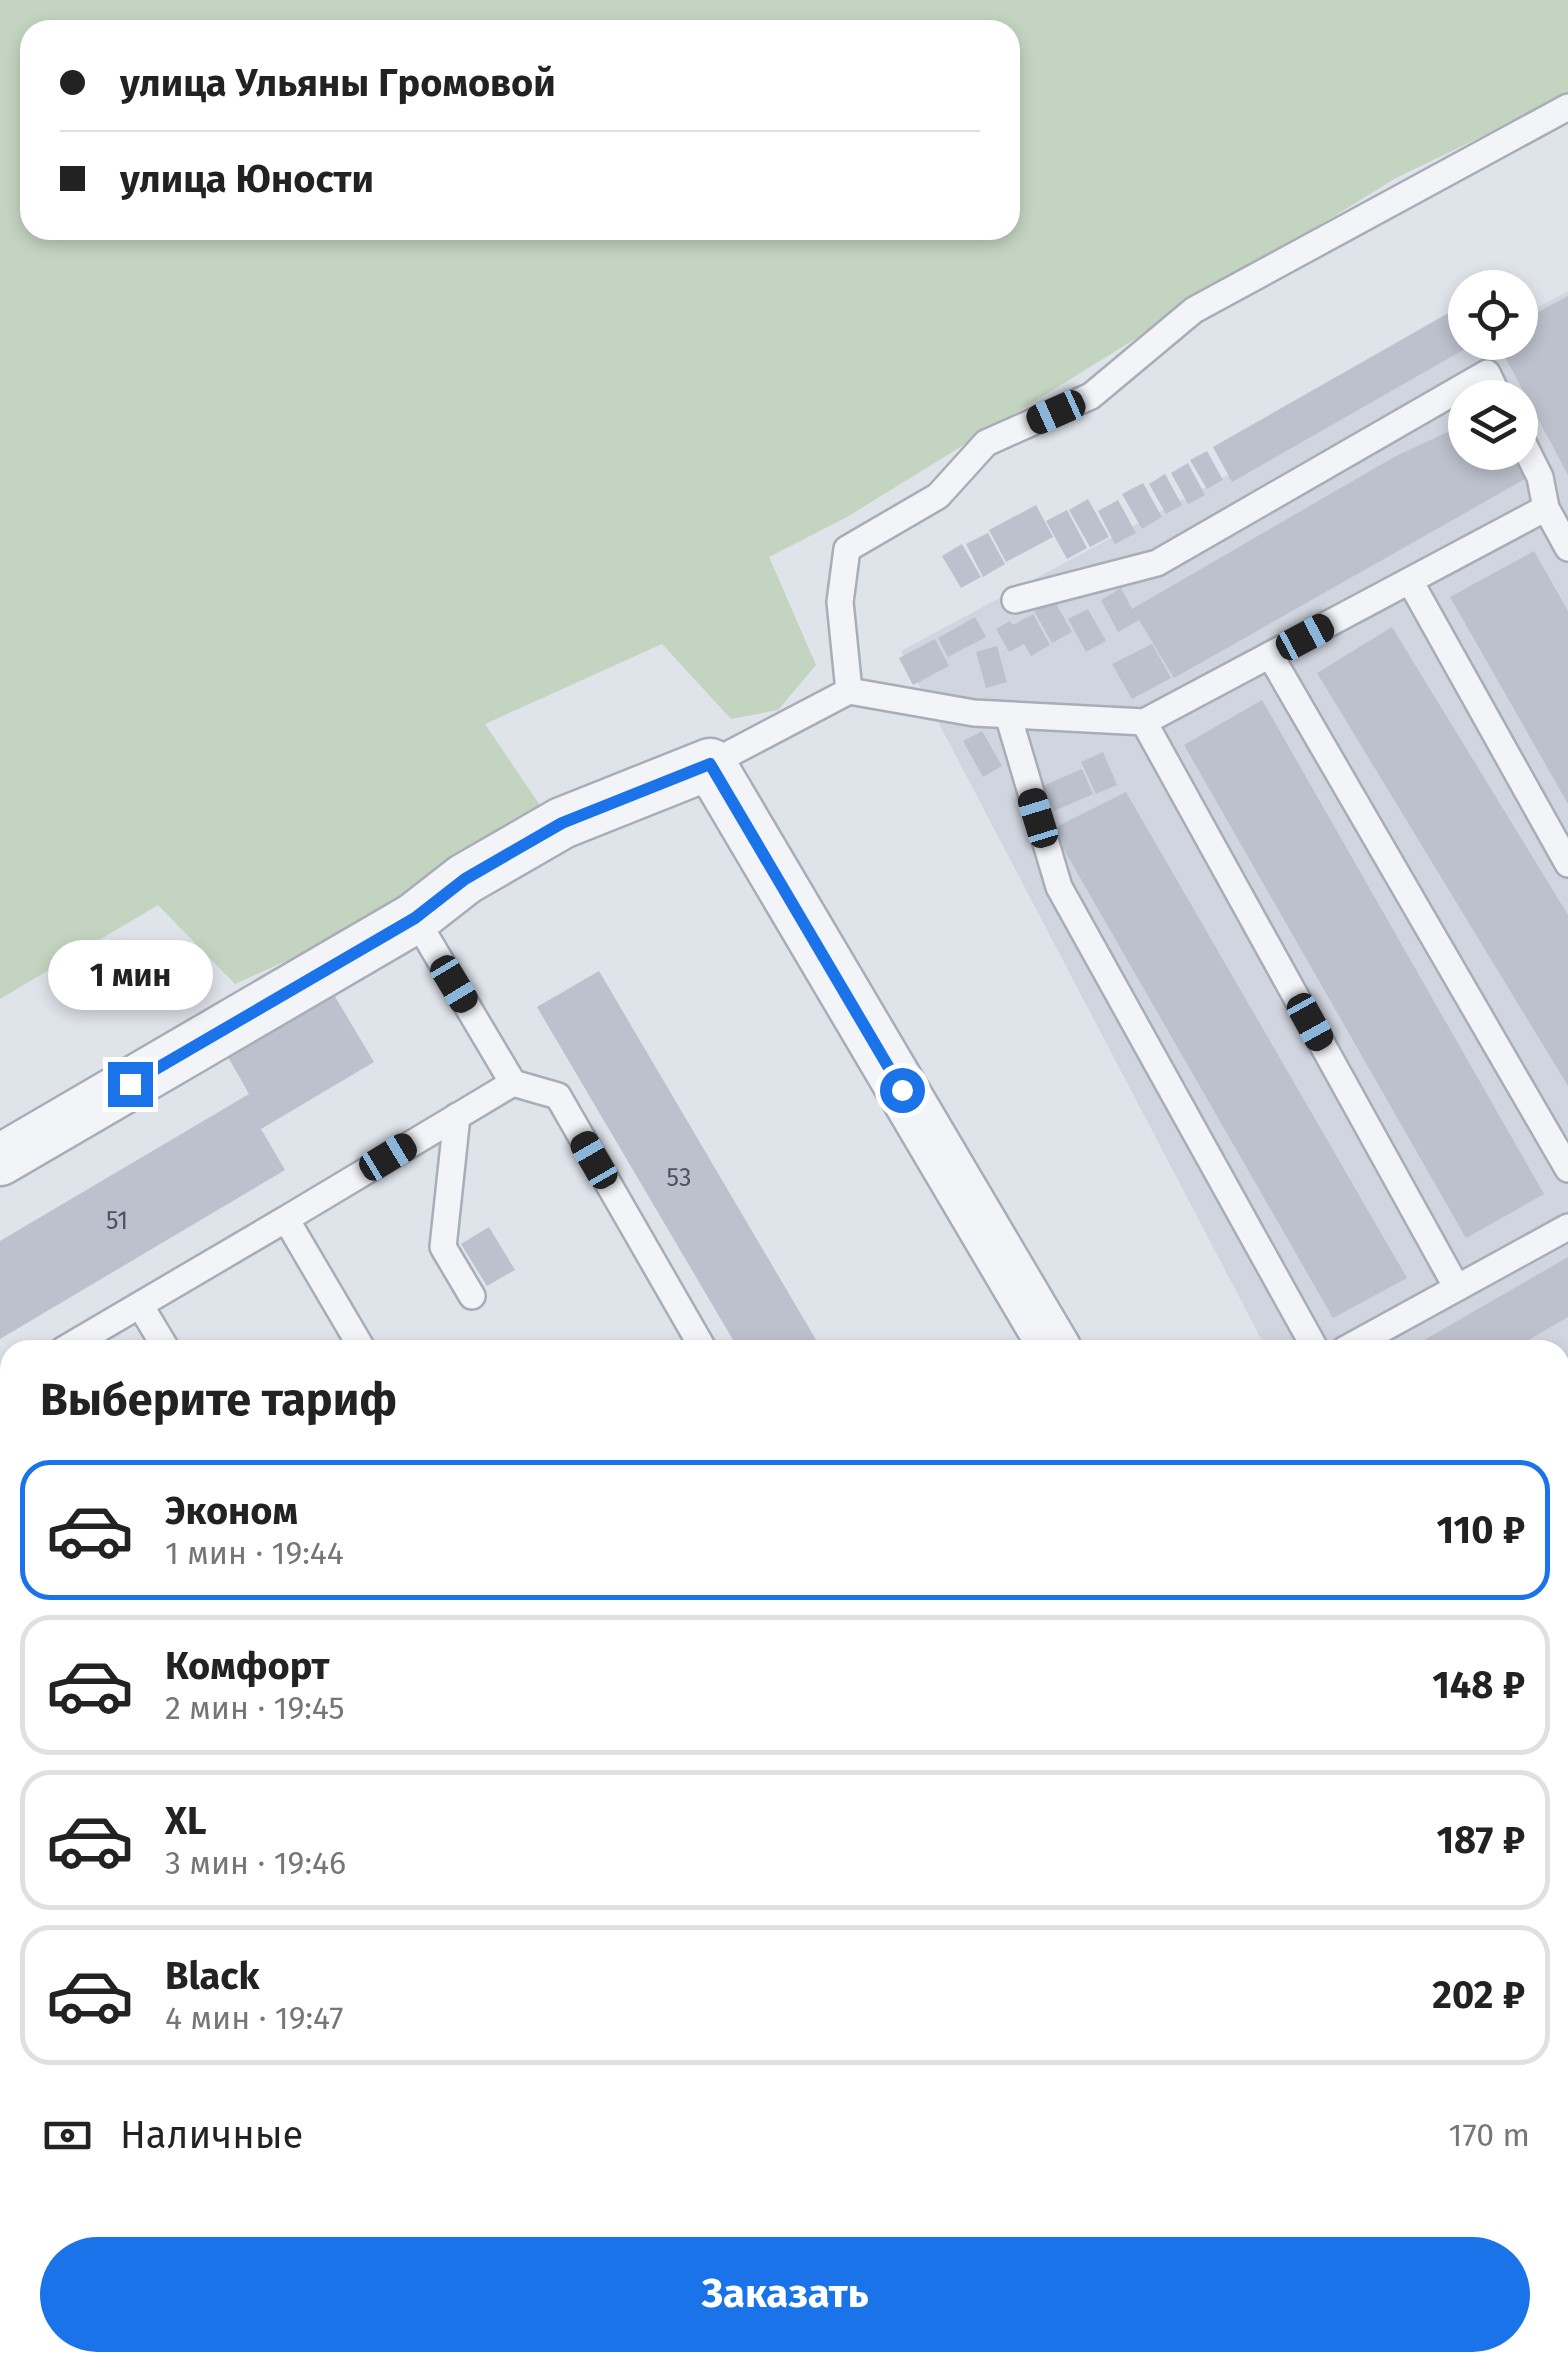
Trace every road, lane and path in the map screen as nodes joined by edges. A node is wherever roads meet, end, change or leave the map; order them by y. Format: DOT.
graph roads {
  1 [pos="1568,107"];
  2 [pos="1448,395"];
  3 [pos="1536,470"];
  4 [pos="1546,508"];
  5 [pos="1568,548"];
  6 [pos="1410,581"];
  7 [pos="1015,600"];
  8 [pos="1270,656"];
  9 [pos="850,691"];
  10 [pos="1008,715"];
  11 [pos="1144,722"];
  12 [pos="710,764"];
  13 [pos="1568,864"];
  14 [pos="415,918"];
  15 [pos="513,1083"];
  16 [pos="457,1116"];
  17 [pos="0,1160"];
  18 [pos="1568,1169"];
  19 [pos="286,1219"];
  20 [pos="1568,1227"];
  21 [pos="1457,1288"];
  22 [pos="472,1296"];
  23 [pos="140,1304"];
  24 [pos="80,1340"];
  25 [pos="161,1340"];
  26 [pos="356,1340"];
  27 [pos="698,1340"];
  28 [pos="1050,1340"];
  29 [pos="1310,1340"];
  30 [pos="1362,1340"];
  1 -- 9 [label="lane"];
  2 -- 7 [label="lane"];
  3 -- 4 [label="lane"];
  4 -- 5 [label="lane"];
  4 -- 6 [label="lane"];
  6 -- 8 [label="lane"];
  6 -- 13 [label="lane"];
  8 -- 11 [label="lane"];
  8 -- 18 [label="lane"];
  9 -- 10 [label="lane"];
  9 -- 12 [label="lane"];
  10 -- 11 [label="lane"];
  10 -- 29 [label="lane"];
  11 -- 21 [label="lane"];
  12 -- 14 [label="street"];
  12 -- 28 [label="street"];
  14 -- 15 [label="lane"];
  14 -- 17 [label="street"];
  15 -- 16 [label="lane"];
  15 -- 27 [label="lane"];
  16 -- 19 [label="lane"];
  16 -- 22 [label="lane"];
  19 -- 23 [label="lane"];
  19 -- 26 [label="lane"];
  20 -- 21 [label="lane"];
  21 -- 30 [label="lane"];
  23 -- 24 [label="lane"];
  23 -- 25 [label="lane"];
}
